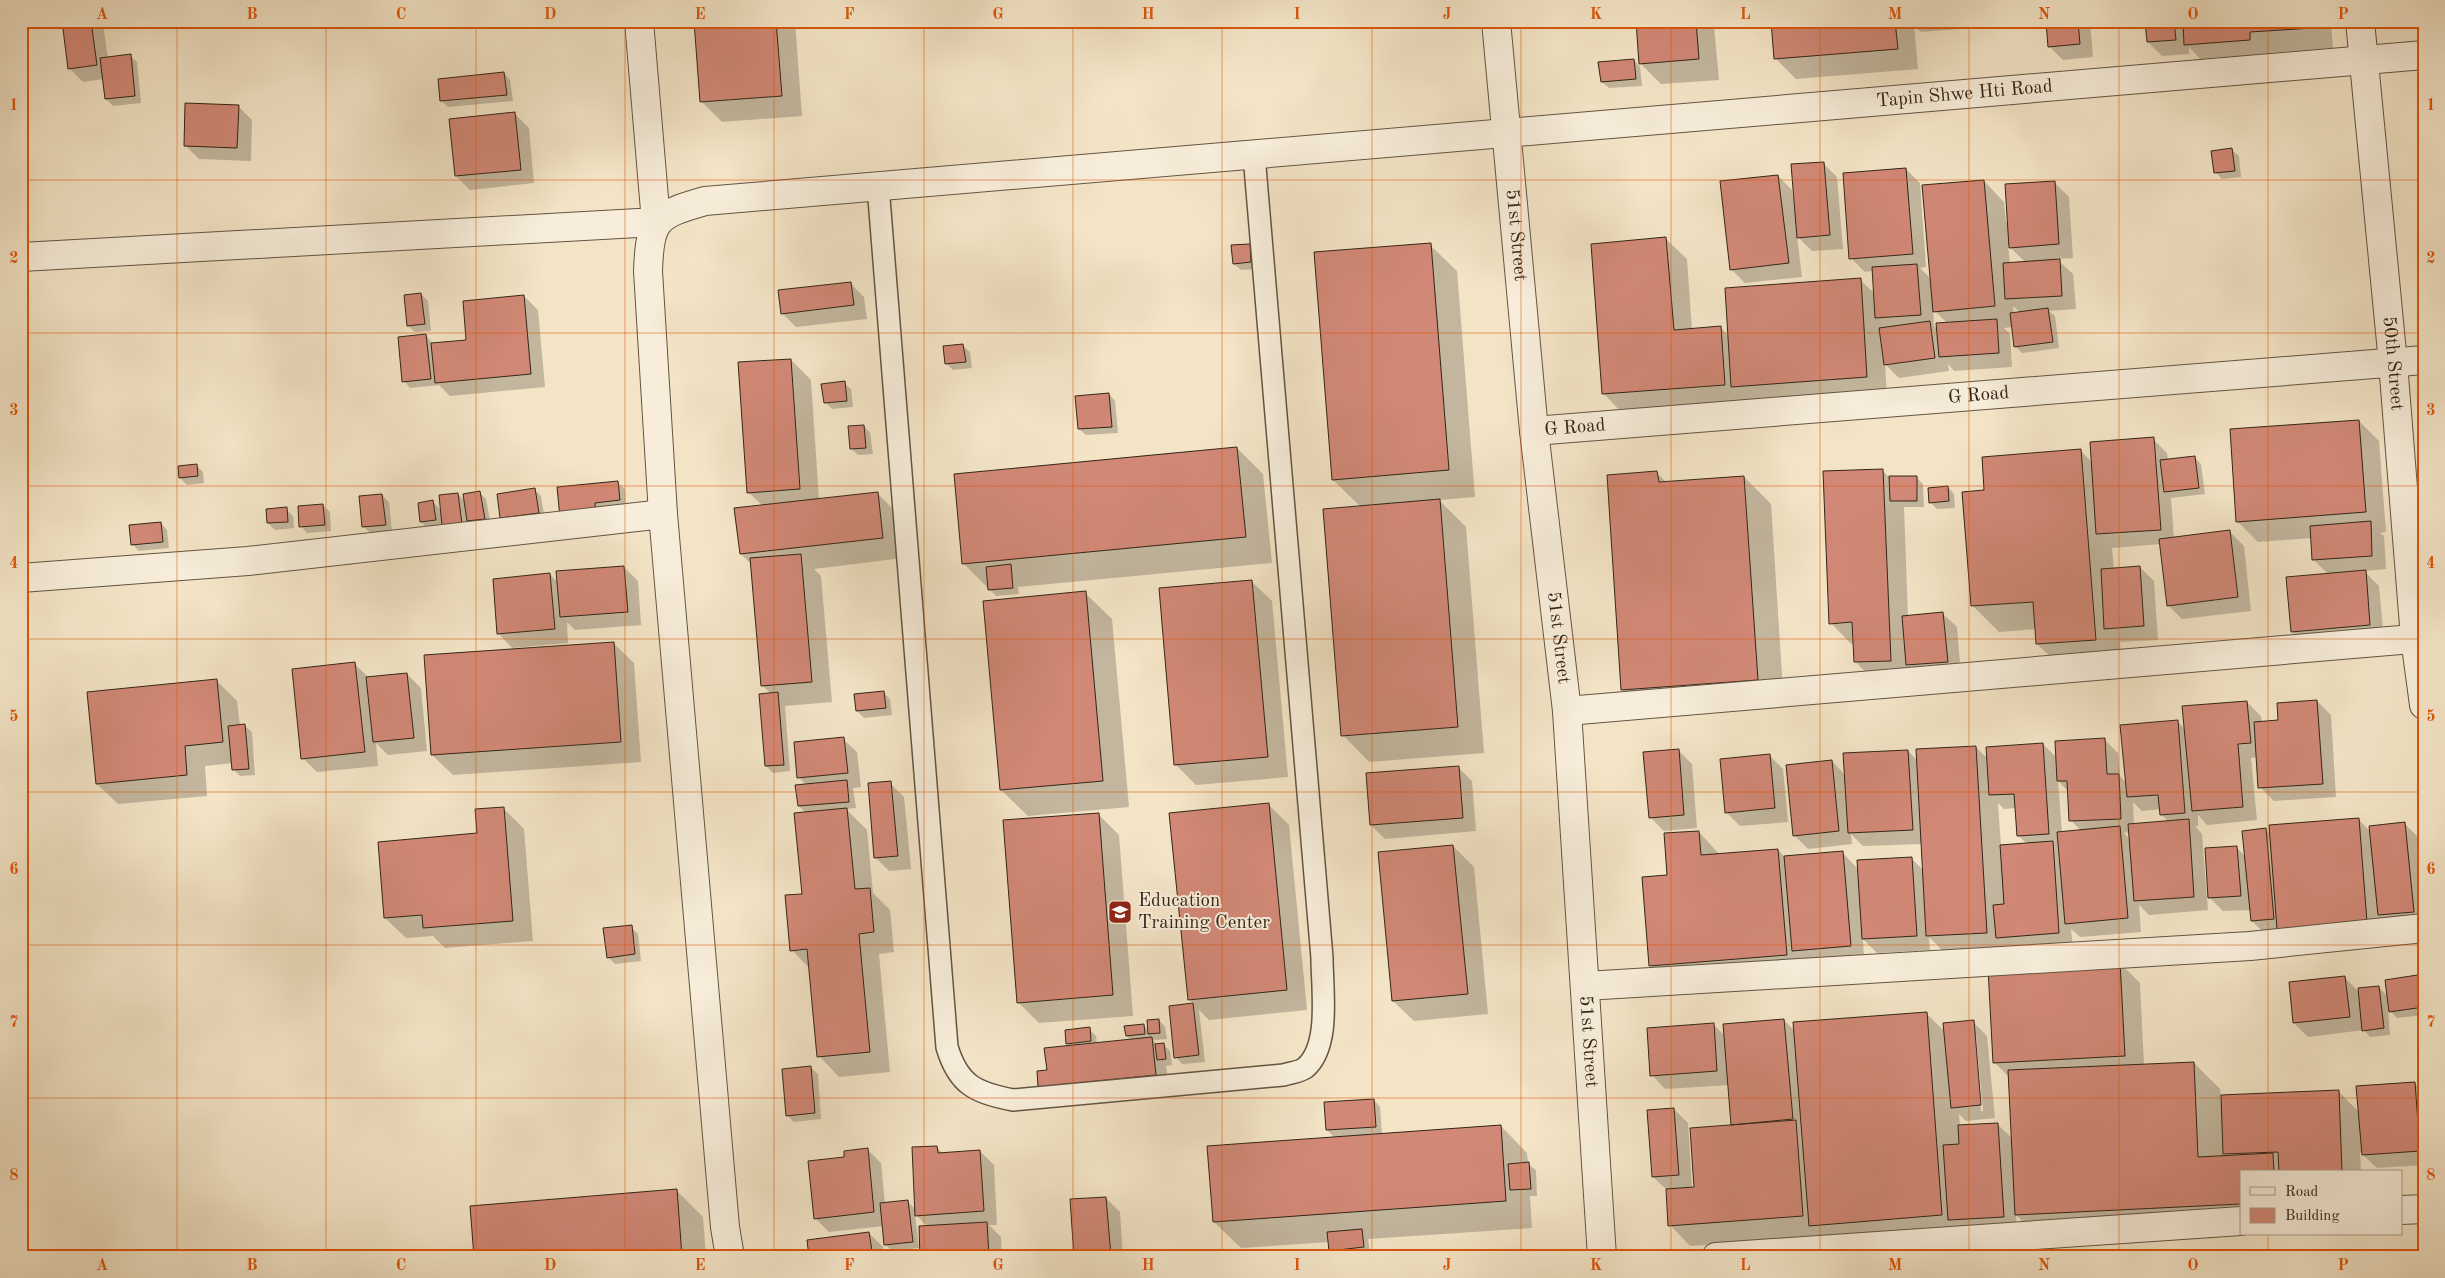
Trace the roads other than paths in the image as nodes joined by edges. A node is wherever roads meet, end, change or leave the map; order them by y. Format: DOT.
graph roads {
  1 [pos="639,21"];
  2 [pos="1496,21"];
  3 [pos="2360,21"];
  4 [pos="2424,55"];
  5 [pos="2363,60"];
  6 [pos="1506,132"];
  7 [pos="1254,155"];
  8 [pos="878,186"];
  9 [pos="656,222"];
  10 [pos="21,257"];
  11 [pos="2424,360"];
  12 [pos="2393,363"];
  13 [pos="1534,431"];
  14 [pos="663,514"];
  15 [pos="21,578"];
  16 [pos="2419,638"];
  17 [pos="2424,705"];
  18 [pos="1567,711"];
  19 [pos="2424,928"];
  20 [pos="1585,986"];
  21 [pos="2424,1209"];
  22 [pos="2402,1210"];
  23 [pos="2240,1221"];
  24 [pos="730,1257"];
  25 [pos="1602,1257"];
  26 [pos="1716,1257"];
  1 -- 9 [label="street"];
  2 -- 6 [label="street, 51st Street"];
  3 -- 5 [label="street, 50th Street"];
  4 -- 5 [label="street, Tapin Shwe Hti Road"];
  5 -- 6 [label="street, Tapin Shwe Hti Road"];
  5 -- 12 [label="street, 50th Street"];
  6 -- 7 [label="street, Tapin Shwe Hti Road"];
  6 -- 13 [label="street, 51st Street"];
  7 -- 8 [label="street, Tapin Shwe Hti Road"];
  7 -- 8 [label="lane"];
  8 -- 9 [label="street, Tapin Shwe Hti Road"];
  9 -- 10 [label="street"];
  9 -- 14 [label="street"];
  11 -- 12 [label="street, G Road"];
  12 -- 13 [label="street, G Road"];
  12 -- 16 [label="street, 50th Street"];
  13 -- 18 [label="street, 51st Street"];
  14 -- 15 [label="street"];
  14 -- 24 [label="street"];
  16 -- 17 [label="street, 50th Street"];
  16 -- 18 [label="street"];
  18 -- 20 [label="street, 51st Street"];
  19 -- 20 [label="street"];
  20 -- 25 [label="street, 51st Street"];
  21 -- 22 [label="street"];
  23 -- 26 [label="street"];
}
